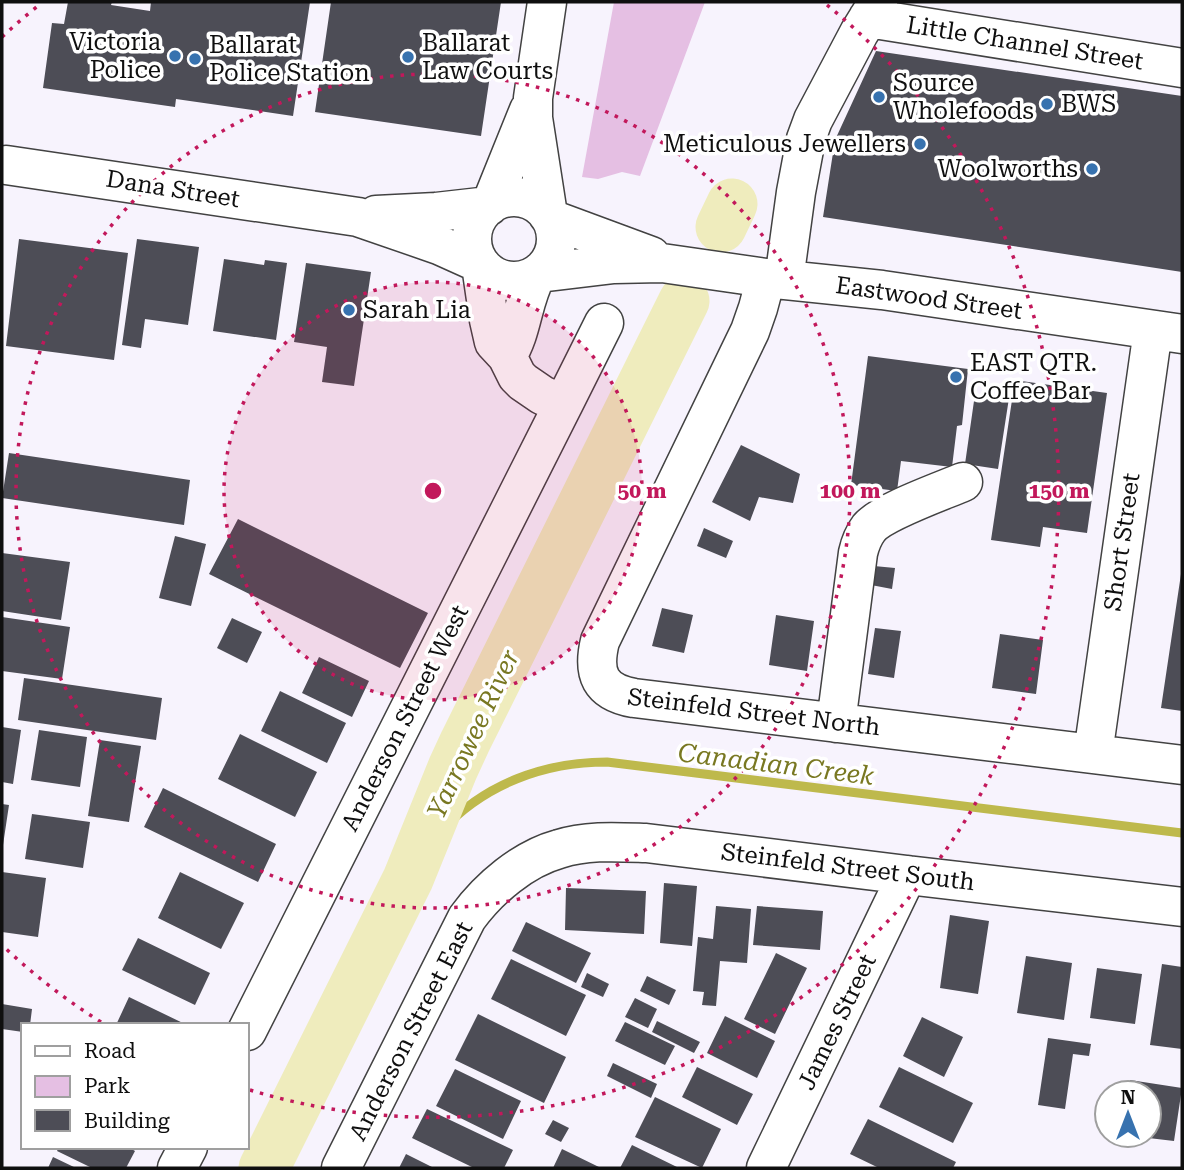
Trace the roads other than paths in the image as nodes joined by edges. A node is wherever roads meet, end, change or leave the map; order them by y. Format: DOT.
graph roads {
  1 [pos="547,2"];
  2 [pos="873,10"];
  3 [pos="1182,68"];
  4 [pos="533,98"];
  5 [pos="3,160"];
  6 [pos="490,205"];
  7 [pos="340,214"];
  8 [pos="549,217"];
  9 [pos="480,264"];
  10 [pos="676,265"];
  11 [pos="538,274"];
  12 [pos="775,279"];
  13 [pos="604,323"];
  14 [pos="1168,332"];
  15 [pos="507,356"];
  16 [pos="563,405"];
  17 [pos="963,482"];
  18 [pos="836,723"];
  19 [pos="1093,754"];
  20 [pos="1182,765"];
  21 [pos="518,870"];
  22 [pos="907,875"];
  23 [pos="1182,907"];
  24 [pos="248,1029"];
  25 [pos="187,1149"];
  26 [pos="177,1168"];
  27 [pos="341,1168"];
  28 [pos="766,1168"];
  1 -- 4 [label="street"];
  2 -- 3 [label="street, Little Channel Street"];
  2 -- 12 [label="street"];
  4 -- 6 [label="street"];
  4 -- 8 [label="street"];
  5 -- 7 [label="street, Dana Street"];
  6 -- 7 [label="street, Dana Street"];
  6 -- 8 [label="street"];
  6 -- 9 [label="street"];
  7 -- 9 [label="street, Dana Street"];
  8 -- 10 [label="street, Eastwood Street"];
  8 -- 11 [label="street"];
  9 -- 11 [label="street"];
  9 -- 15 [label="street"];
  10 -- 11 [label="street, Eastwood Street"];
  10 -- 12 [label="street, Eastwood Street"];
  11 -- 15 [label="street"];
  12 -- 14 [label="street, Eastwood Street"];
  12 -- 18 [label="street, Steinfeld Street North"];
  13 -- 16 [label="street, Anderson Street West"];
  14 -- 19 [label="street, Short Street"];
  15 -- 16 [label="street"];
  16 -- 24 [label="street, Anderson Street West"];
  17 -- 18 [label="street"];
  18 -- 19 [label="street, Steinfeld Street North"];
  19 -- 20 [label="street, Steinfeld Street North"];
  21 -- 22 [label="street, Steinfeld Street South"];
  21 -- 27 [label="street, Anderson Street East"];
  22 -- 23 [label="street, Steinfeld Street South"];
  22 -- 28 [label="street, James Street"];
  25 -- 26 [label="street"];
}
